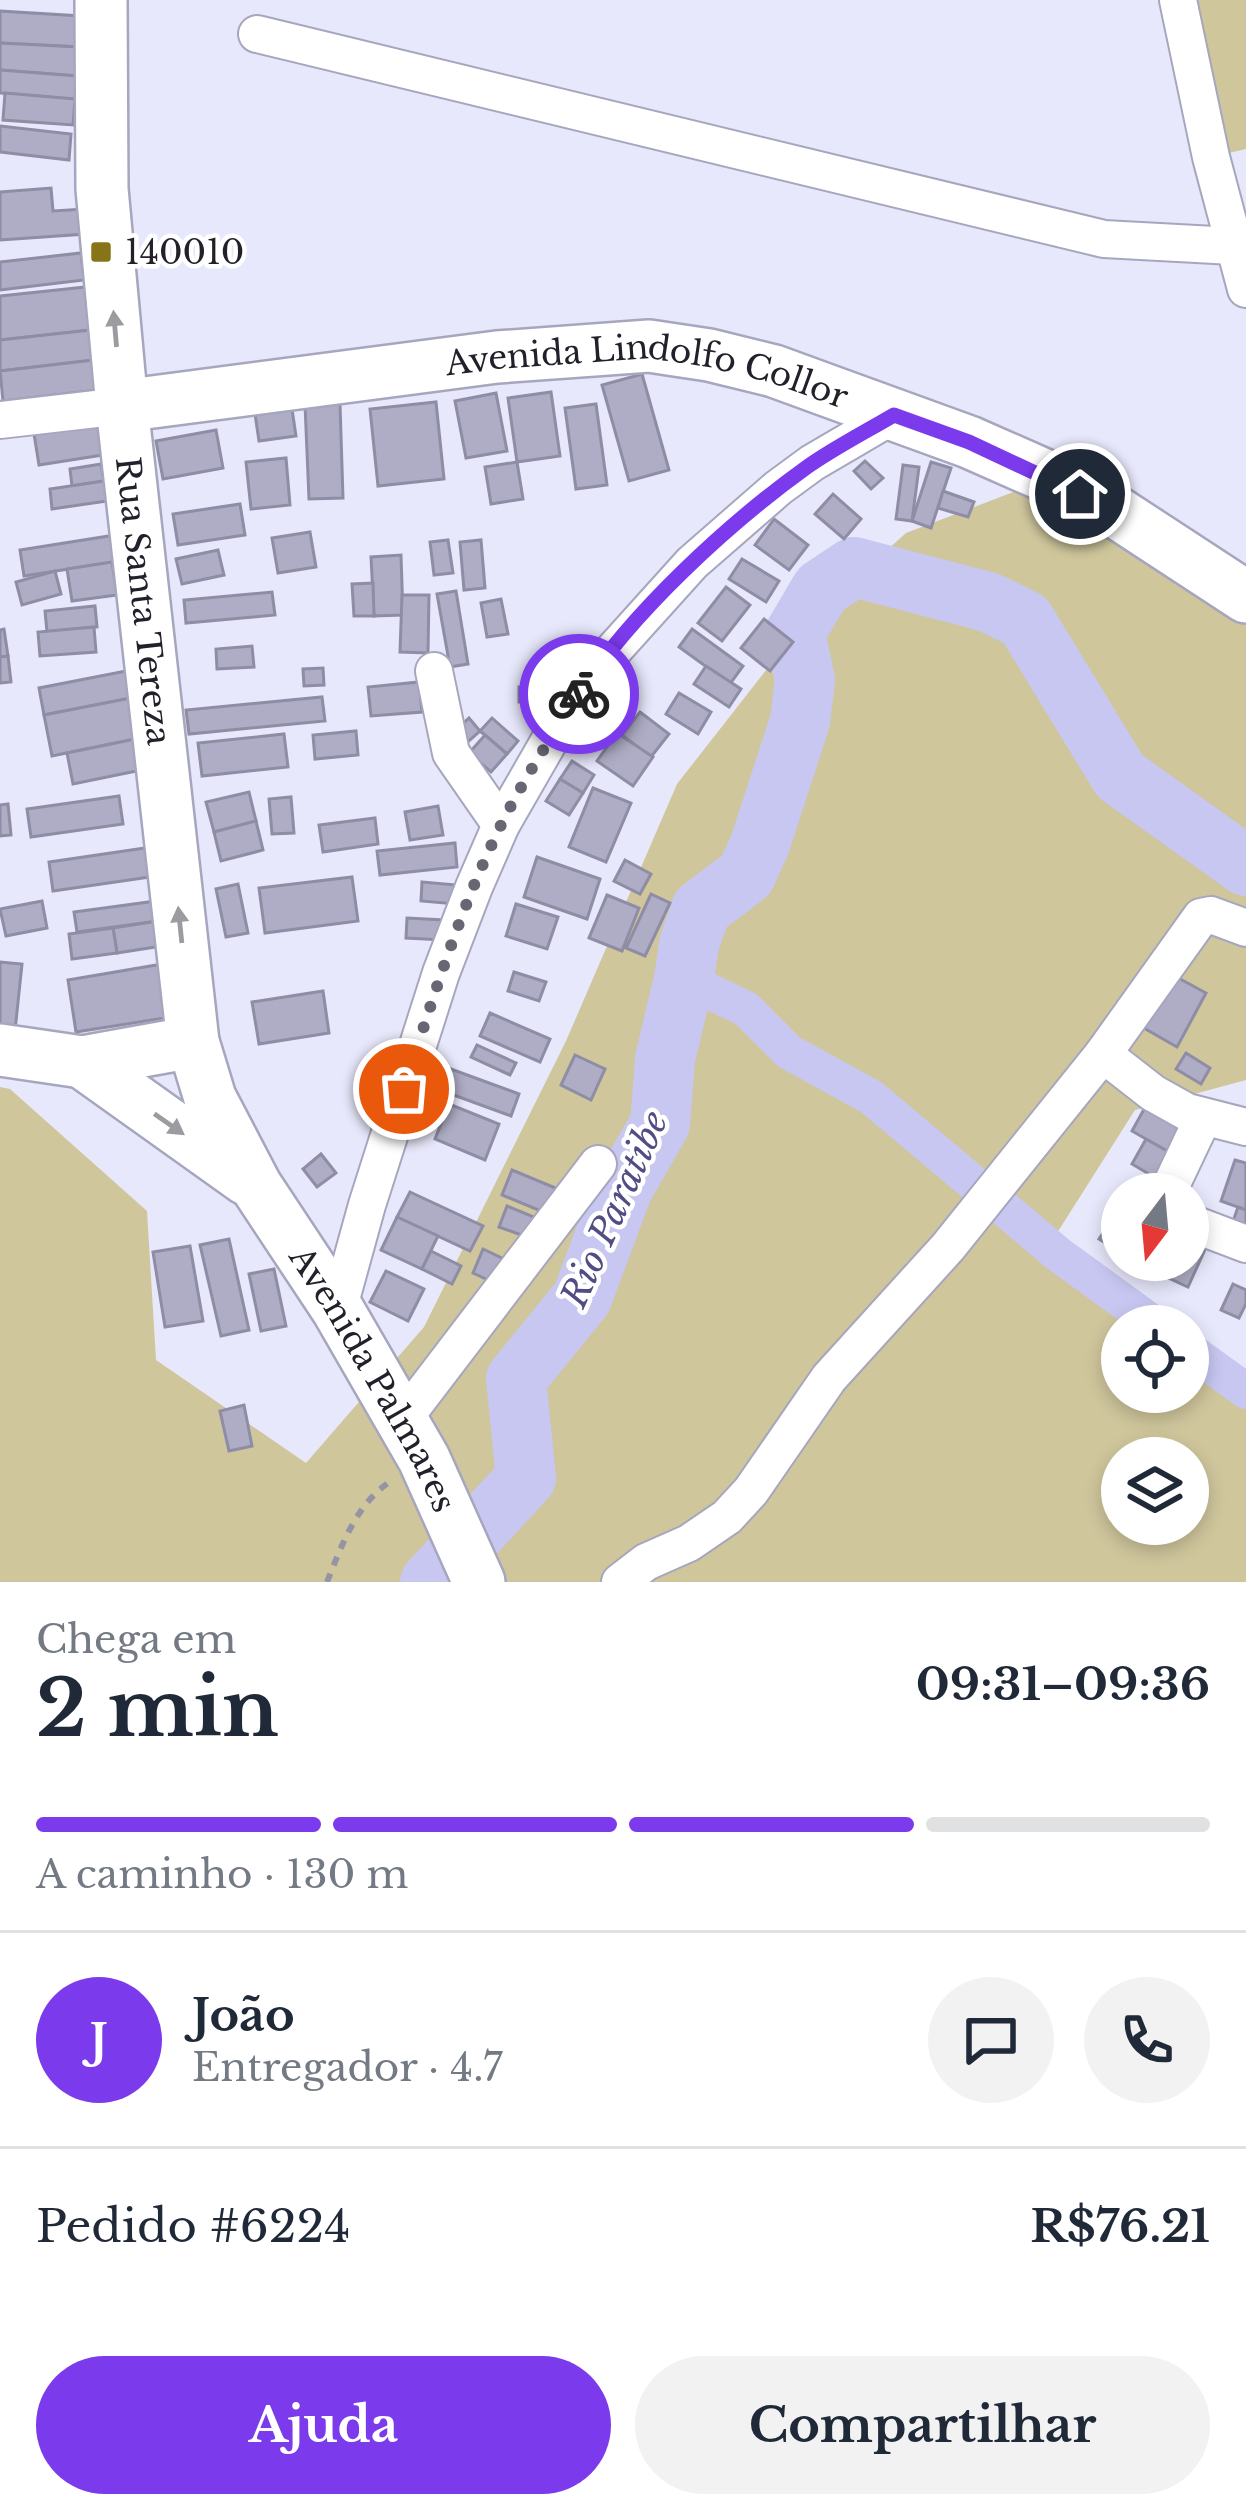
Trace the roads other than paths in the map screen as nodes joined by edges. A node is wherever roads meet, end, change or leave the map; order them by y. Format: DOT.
graph roads {
  1 [pos="101,0"];
  2 [pos="1178,0"];
  3 [pos="257,34"];
  4 [pos="1228,153"];
  5 [pos="1233,246"];
  6 [pos="1246,289"];
  7 [pos="122,406"];
  8 [pos="894,415"];
  9 [pos="0,420"];
  10 [pos="1246,597"];
  11 [pos="434,671"];
  12 [pos="501,825"];
  13 [pos="1246,928"];
  14 [pos="193,1042"];
  15 [pos="0,1050"];
  16 [pos="1103,1054"];
  17 [pos="82,1062"];
  18 [pos="1203,1118"];
  19 [pos="1246,1127"];
  20 [pos="598,1164"];
  21 [pos="1177,1173"];
  22 [pos="256,1186"];
  23 [pos="1209,1230"];
  24 [pos="1246,1244"];
  25 [pos="338,1310"];
  26 [pos="422,1459"];
  27 [pos="478,1580"];
  28 [pos="620,1582"];
  7 -- 1 [label="main road, Rua Santa Tereza, one-way"];
  2 -- 4 [label="street"];
  3 -- 5 [label="street"];
  4 -- 5 [label="street"];
  5 -- 6 [label="street"];
  7 -- 8 [label="main road, Avenida Lindolfo Collor"];
  7 -- 9 [label="street, Avenida Lindolfo Collor"];
  14 -- 7 [label="main road, Rua Santa Tereza, one-way"];
  8 -- 10 [label="main road, Avenida Lindolfo Collor"];
  8 -- 12 [label="street"];
  11 -- 12 [label="street"];
  12 -- 25 [label="street"];
  13 -- 16 [label="street"];
  14 -- 17 [label="main road"];
  14 -- 22 [label="main road, Rua Santa Tereza"];
  15 -- 17 [label="main road"];
  16 -- 18 [label="street"];
  16 -- 28 [label="street"];
  17 -- 22 [label="main road, one-way"];
  18 -- 19 [label="street"];
  18 -- 21 [label="street"];
  20 -- 26 [label="street"];
  22 -- 25 [label="main road, Avenida Palmares"];
  23 -- 24 [label="street"];
  25 -- 26 [label="main road, Avenida Palmares"];
  26 -- 27 [label="main road, Avenida Palmares"];
}
